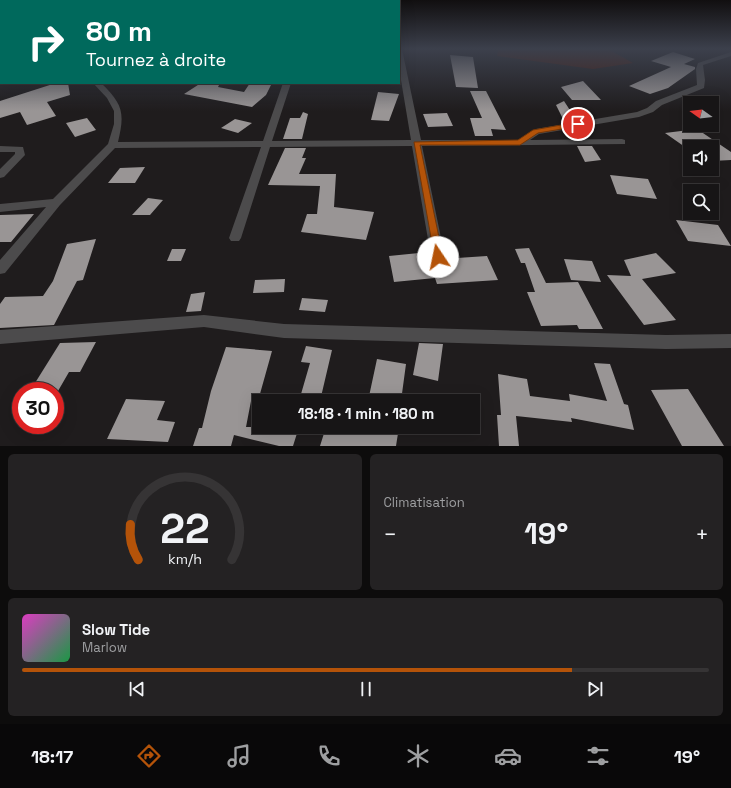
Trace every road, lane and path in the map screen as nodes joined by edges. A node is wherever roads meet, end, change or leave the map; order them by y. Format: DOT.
graph roads {
  1 [pos="403,70"];
  2 [pos="700,70"];
  3 [pos="98,84"];
  4 [pos="287,84"];
  5 [pos="520,142"];
  6 [pos="622,142"];
  7 [pos="416,143"];
  8 [pos="266,144"];
  9 [pos="112,145"];
  10 [pos="0,149"];
  11 [pos="0,175"];
  12 [pos="56,202"];
  13 [pos="0,208"];
  14 [pos="235,238"];
  15 [pos="438,257"];
  16 [pos="0,269"];
  17 [pos="0,337"];
  18 [pos="731,341"];
  1 -- 7 [label="street"];
  2 -- 5 [label="street"];
  3 -- 9 [label="street"];
  4 -- 8 [label="street"];
  5 -- 6 [label="street"];
  5 -- 7 [label="street"];
  7 -- 8 [label="street"];
  7 -- 15 [label="street"];
  8 -- 9 [label="street"];
  8 -- 14 [label="street"];
  9 -- 12 [label="street"];
  10 -- 11 [label="street"];
  12 -- 13 [label="street"];
  12 -- 16 [label="street"];
  17 -- 18 [label="street"];
}
